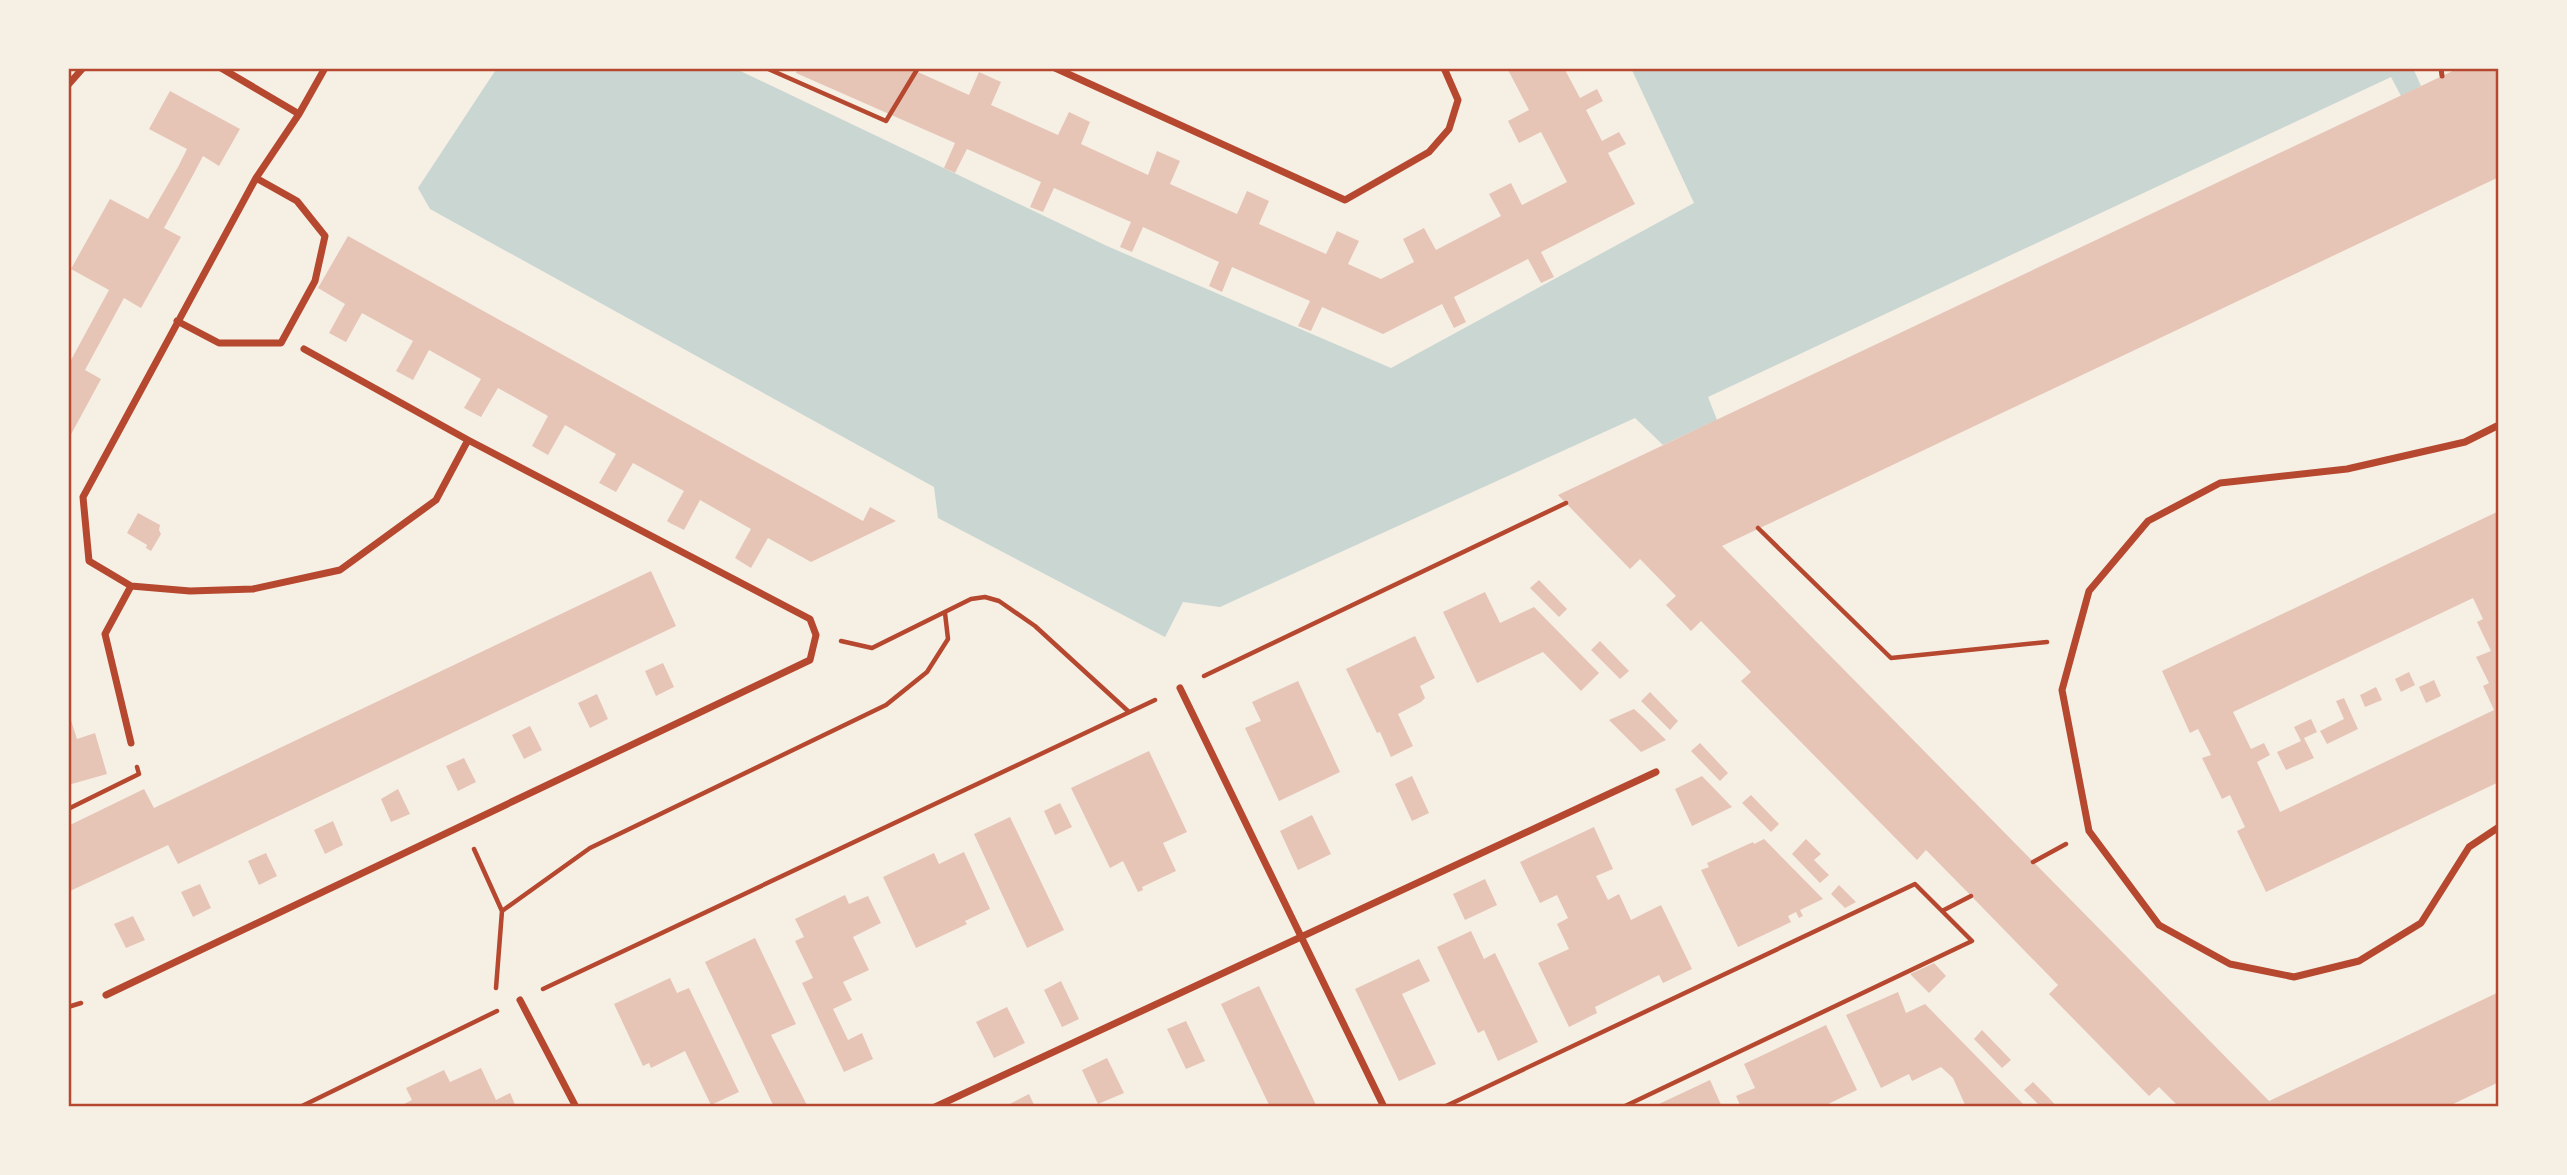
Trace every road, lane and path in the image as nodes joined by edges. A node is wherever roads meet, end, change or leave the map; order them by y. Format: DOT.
graph roads {
  1 [pos="83,68"];
  2 [pos="221,68"];
  3 [pos="325,68"];
  4 [pos="766,68"];
  5 [pos="918,68"];
  6 [pos="1055,68"];
  7 [pos="1444,68"];
  8 [pos="2441,68"];
  9 [pos="2442,76"];
  10 [pos="68,85"];
  11 [pos="299,114"];
  12 [pos="256,178"];
  13 [pos="177,321"];
  14 [pos="303,349"];
  15 [pos="2499,425"];
  16 [pos="468,440"];
  17 [pos="1566,503"];
  18 [pos="1758,528"];
  19 [pos="131,586"];
  20 [pos="945,613"];
  21 [pos="816,635"];
  22 [pos="2076,638"];
  23 [pos="1180,688"];
  24 [pos="1129,712"];
  25 [pos="131,743"];
  26 [pos="1656,772"];
  27 [pos="68,809"];
  28 [pos="463,826"];
  29 [pos="2499,827"];
  30 [pos="2089,831"];
  31 [pos="2033,862"];
  32 [pos="1971,896"];
  33 [pos="502,911"];
  34 [pos="1942,911"];
  35 [pos="1301,936"];
  36 [pos="106,995"];
  37 [pos="520,1000"];
  38 [pos="494,1013"];
  39 [pos="300,1107"];
  40 [pos="576,1107"];
  41 [pos="935,1107"];
  42 [pos="1384,1107"];
  43 [pos="1444,1107"];
  44 [pos="1623,1107"];
  1 -- 10 [label="street"];
  2 -- 11 [label="street"];
  3 -- 11 [label="street"];
  4 -- 5 [label="path"];
  6 -- 7 [label="street"];
  8 -- 9 [label="lane"];
  11 -- 12 [label="street"];
  12 -- 13 [label="street"];
  12 -- 13 [label="street"];
  13 -- 19 [label="street"];
  14 -- 16 [label="street"];
  15 -- 22 [label="street"];
  16 -- 19 [label="street"];
  16 -- 21 [label="street"];
  17 -- 23 [label="path"];
  18 -- 22 [label="path"];
  19 -- 25 [label="street"];
  20 -- 21 [label="path"];
  20 -- 24 [label="path"];
  20 -- 33 [label="path"];
  21 -- 28 [label="street"];
  22 -- 30 [label="street"];
  23 -- 24 [label="path"];
  23 -- 35 [label="street"];
  24 -- 37 [label="path"];
  25 -- 27 [label="path"];
  26 -- 35 [label="street"];
  28 -- 33 [label="path"];
  28 -- 36 [label="street"];
  29 -- 30 [label="street"];
  30 -- 31 [label="path"];
  32 -- 34 [label="path"];
  33 -- 38 [label="path"];
  34 -- 43 [label="path"];
  34 -- 44 [label="path"];
  35 -- 41 [label="street"];
  35 -- 42 [label="street"];
  37 -- 38 [label="path"];
  37 -- 40 [label="street"];
  38 -- 39 [label="path"];
}
